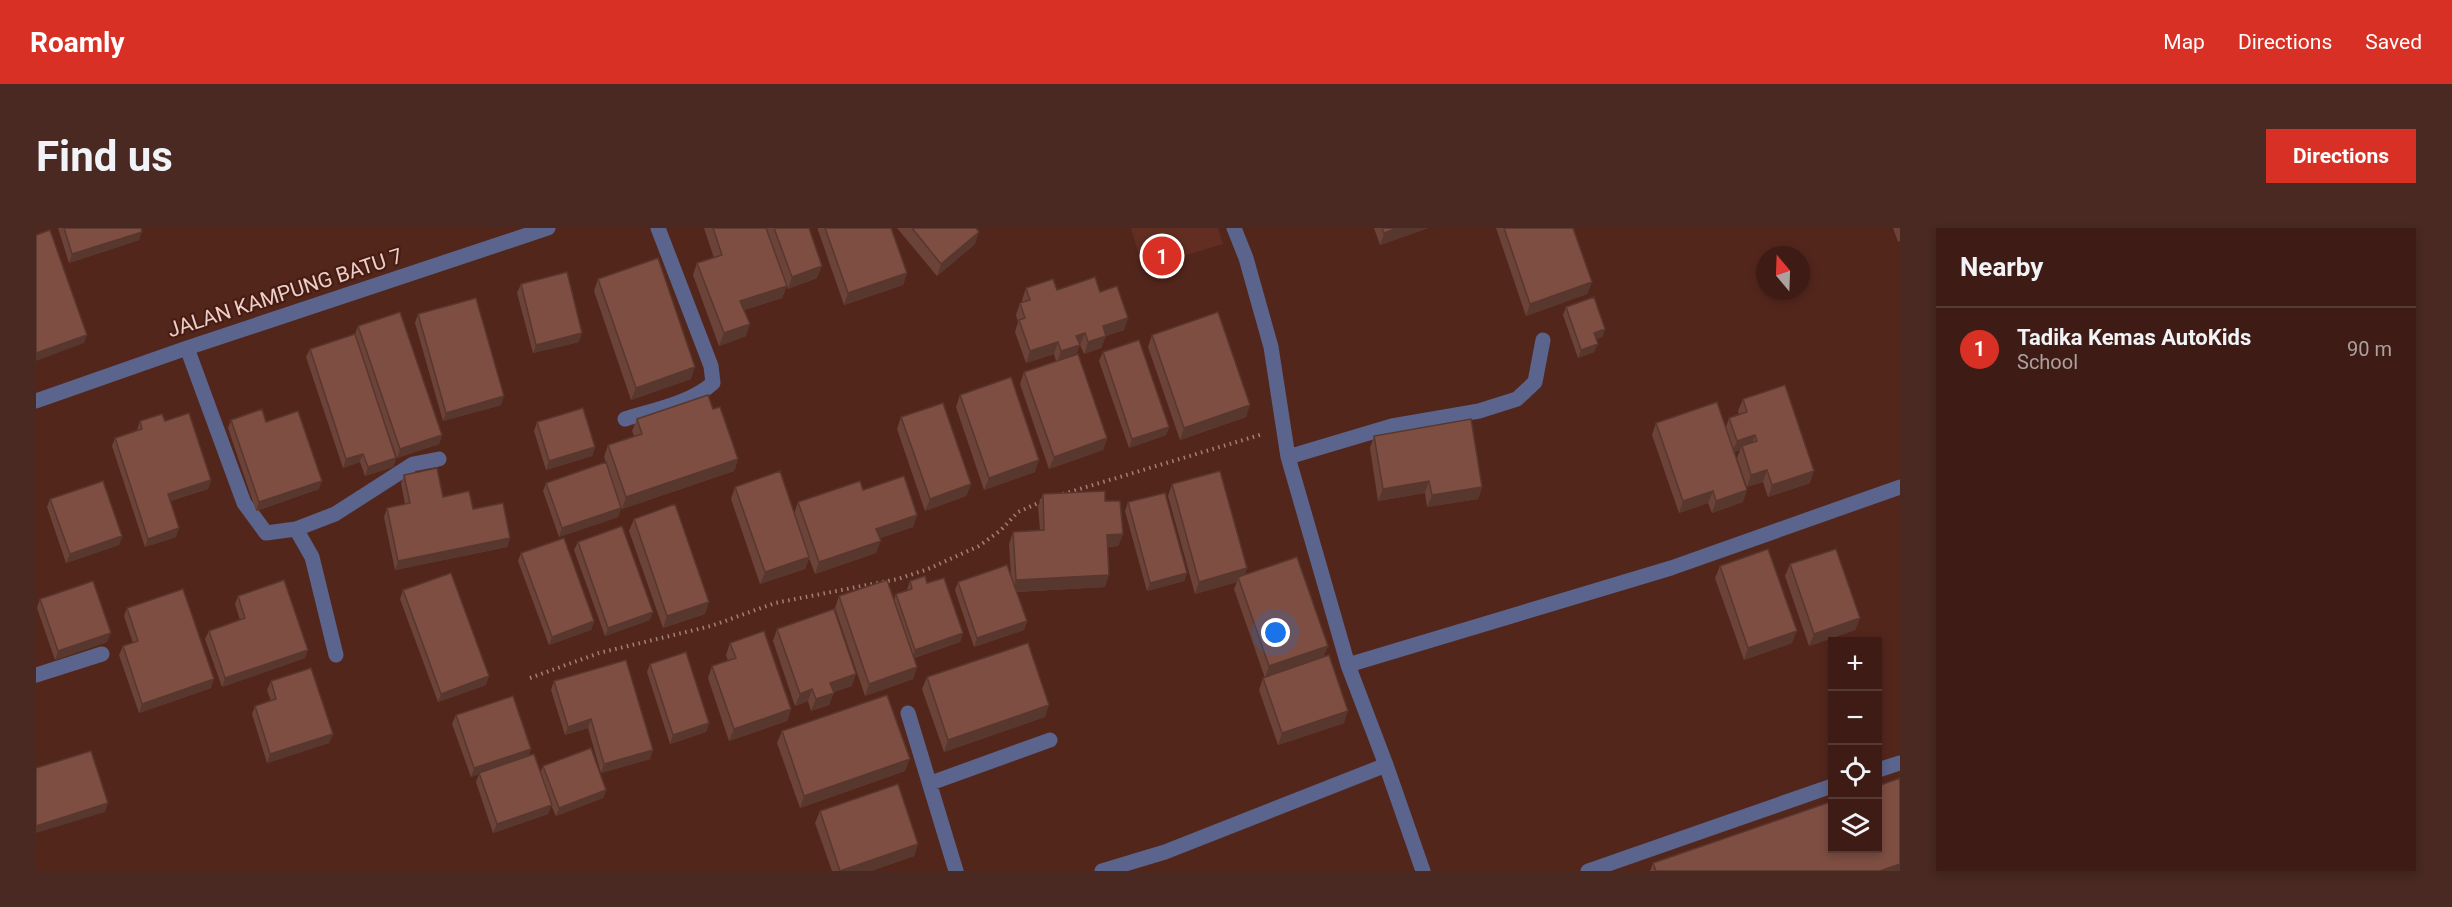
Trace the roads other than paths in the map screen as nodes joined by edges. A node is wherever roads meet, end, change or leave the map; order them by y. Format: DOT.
graph roads {
  1 [pos="548,228"];
  2 [pos="658,228"];
  3 [pos="1234,228"];
  4 [pos="1543,340"];
  5 [pos="187,348"];
  6 [pos="36,401"];
  7 [pos="625,419"];
  8 [pos="1288,457"];
  9 [pos="439,459"];
  10 [pos="1900,487"];
  11 [pos="296,529"];
  12 [pos="102,654"];
  13 [pos="336,655"];
  14 [pos="1348,665"];
  15 [pos="36,675"];
  16 [pos="908,713"];
  17 [pos="1050,740"];
  18 [pos="1900,763"];
  19 [pos="1386,765"];
  20 [pos="1882,769"];
  21 [pos="931,783"];
  22 [pos="1828,788"];
  23 [pos="956,871"];
  24 [pos="1102,871"];
  25 [pos="1423,871"];
  26 [pos="1588,871"];
  1 -- 5 [label="street, JALAN KAMPUNG BATU 7"];
  2 -- 7 [label="street"];
  3 -- 8 [label="street"];
  4 -- 8 [label="street"];
  5 -- 6 [label="street, JALAN KAMPUNG BATU 7"];
  5 -- 11 [label="street"];
  8 -- 14 [label="street"];
  9 -- 11 [label="street"];
  10 -- 14 [label="street"];
  11 -- 13 [label="street"];
  12 -- 15 [label="street"];
  14 -- 19 [label="street"];
  16 -- 21 [label="street"];
  17 -- 21 [label="street"];
  18 -- 20 [label="street"];
  19 -- 24 [label="street"];
  19 -- 25 [label="street"];
  21 -- 23 [label="street"];
  22 -- 26 [label="street"];
}
